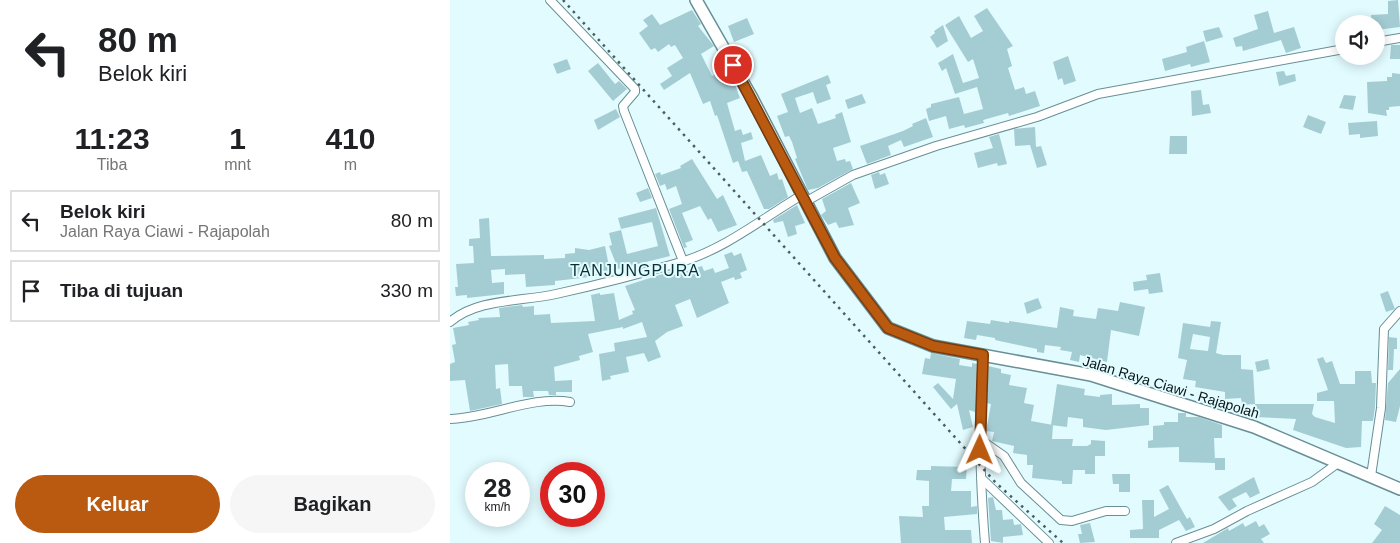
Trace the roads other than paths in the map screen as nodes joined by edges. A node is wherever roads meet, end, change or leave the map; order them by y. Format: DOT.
graph roads {
  1 [pos="550,0"];
  2 [pos="696,0"];
  3 [pos="1400,38"];
  4 [pos="1385,40"];
  5 [pos="1335,51"];
  6 [pos="803,199"];
  7 [pos="683,261"];
  8 [pos="1400,311"];
  9 [pos="450,322"];
  10 [pos="983,355"];
  11 [pos="570,402"];
  12 [pos="450,419"];
  13 [pos="981,440"];
  14 [pos="1338,462"];
  15 [pos="1371,476"];
  16 [pos="981,478"];
  17 [pos="1400,489"];
  18 [pos="1125,511"];
  19 [pos="986,543"];
  20 [pos="1049,543"];
  21 [pos="1176,543"];
  1 -- 7 [label="street"];
  2 -- 6 [label="highway, Jalan Raya Ciawi - Rajapolah"];
  3 -- 4 [label="street"];
  5 -- 6 [label="street"];
  6 -- 7 [label="street"];
  6 -- 10 [label="highway, Jalan Raya Ciawi - Rajapolah"];
  7 -- 9 [label="street"];
  8 -- 15 [label="street"];
  10 -- 13 [label="street"];
  10 -- 14 [label="highway, Jalan Raya Ciawi - Rajapolah"];
  11 -- 12 [label="street"];
  13 -- 16 [label="street"];
  13 -- 18 [label="street"];
  14 -- 15 [label="highway, Jalan Raya Ciawi - Rajapolah"];
  14 -- 21 [label="street"];
  15 -- 17 [label="highway, Jalan Raya Ciawi - Rajapolah"];
  16 -- 19 [label="street"];
  16 -- 20 [label="street"];
}
